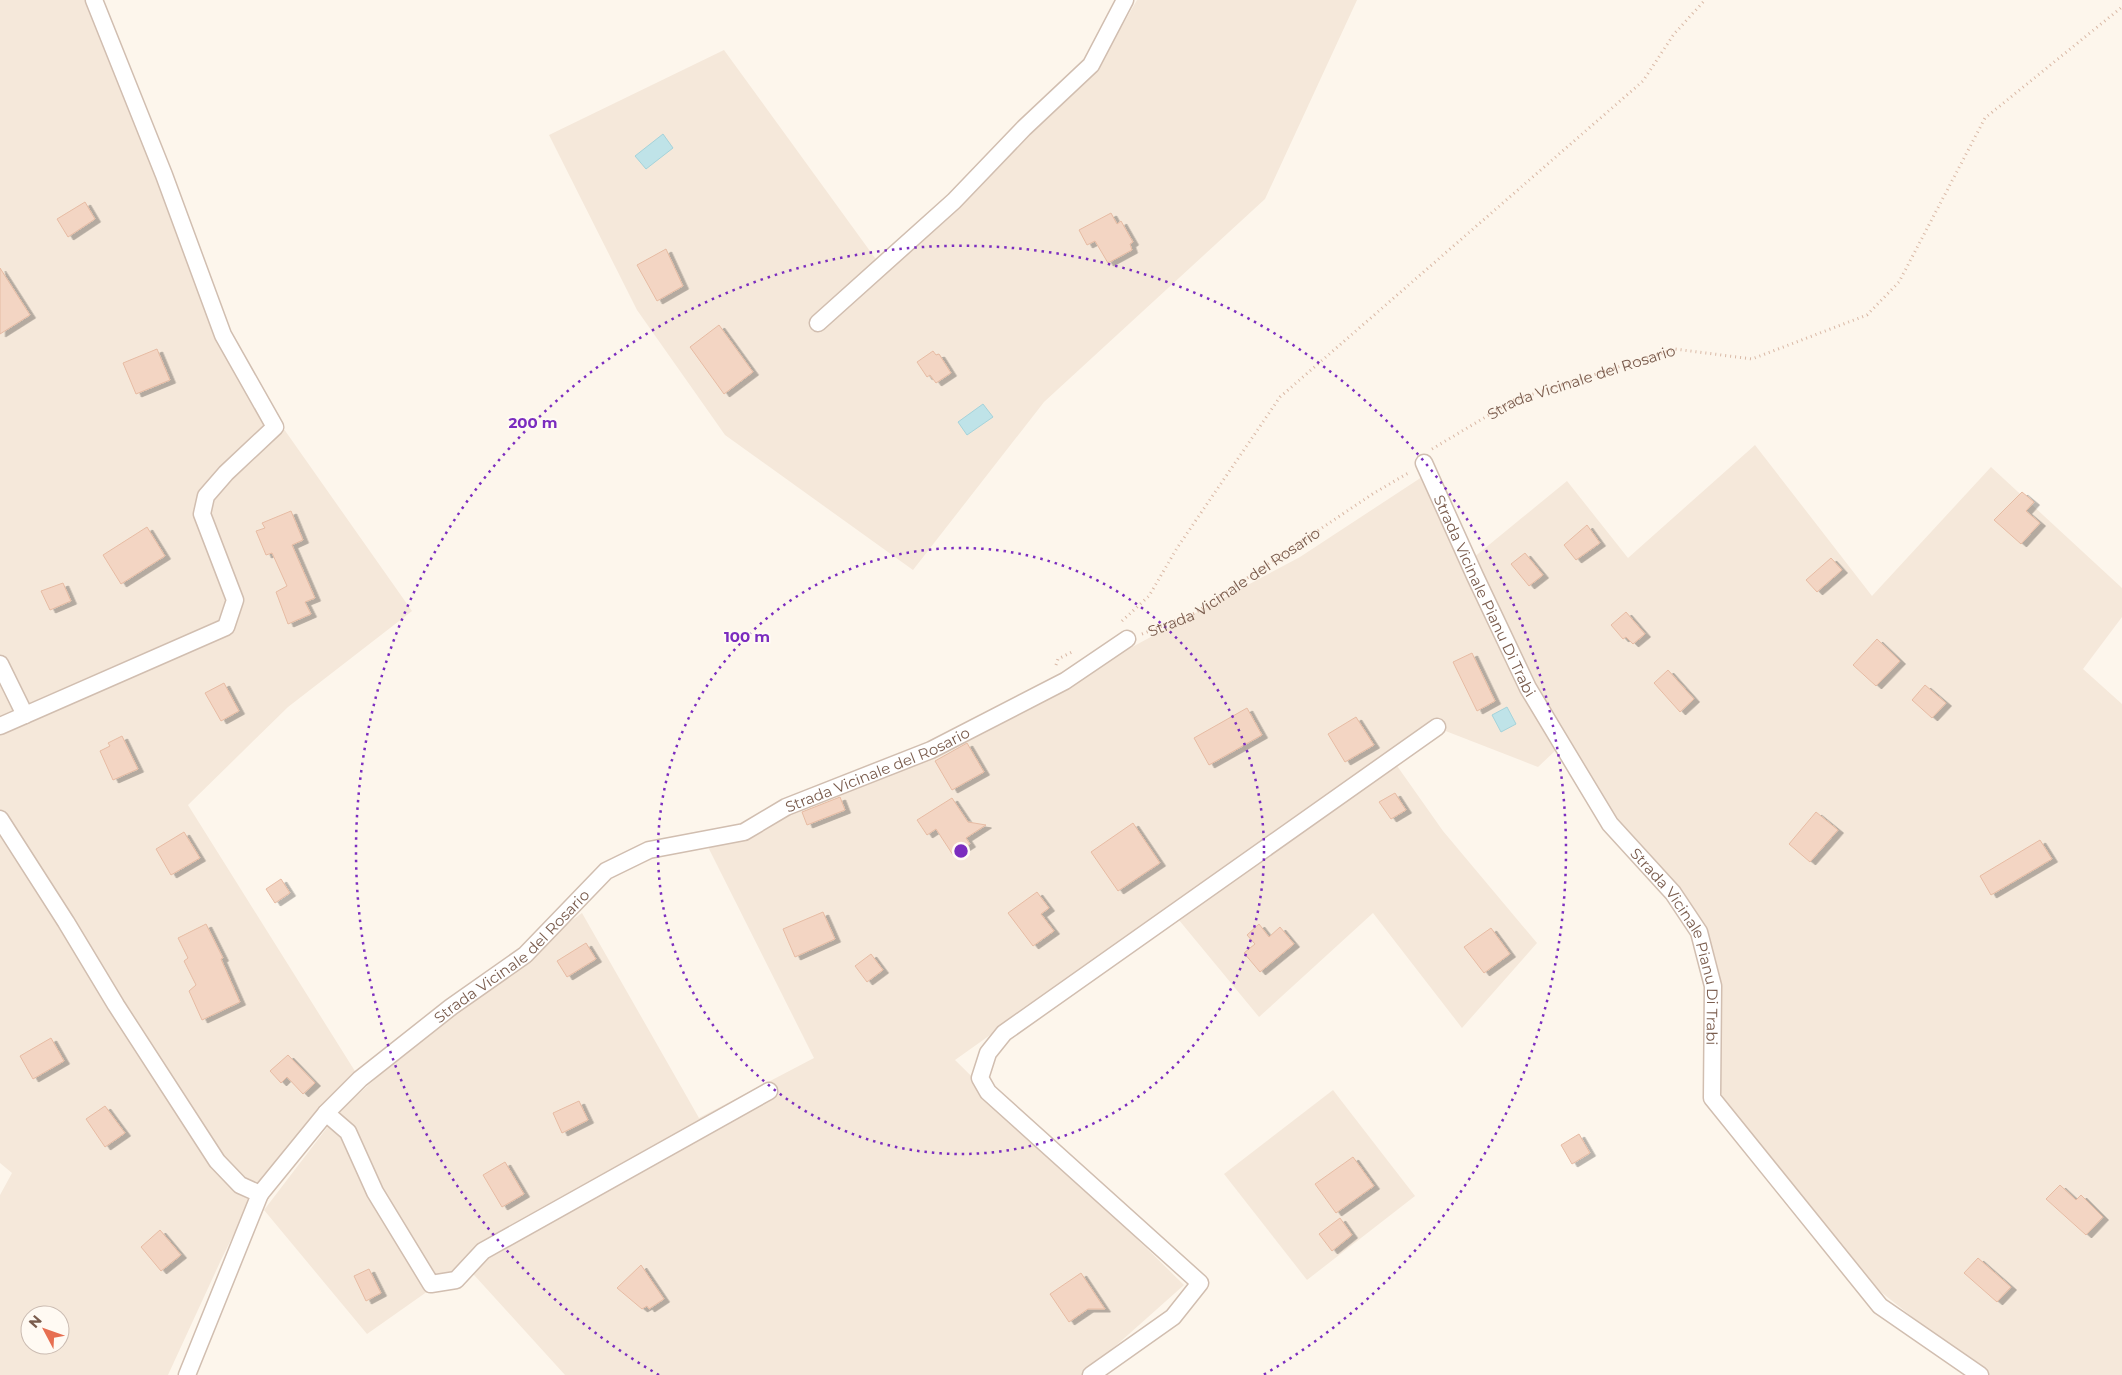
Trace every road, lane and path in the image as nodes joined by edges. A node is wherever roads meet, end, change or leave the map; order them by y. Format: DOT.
graph roads {
  1 [pos="94,0"];
  2 [pos="1124,0"];
  3 [pos="1705,0"];
  4 [pos="2122,7"];
  5 [pos="818,323"];
  6 [pos="1424,463"];
  7 [pos="1116,626"];
  8 [pos="1127,639"];
  9 [pos="1076,650"];
  10 [pos="0,664"];
  11 [pos="1045,692"];
  12 [pos="25,715"];
  13 [pos="0,726"];
  14 [pos="1438,727"];
  15 [pos="0,819"];
  16 [pos="769,1091"];
  17 [pos="326,1113"];
  18 [pos="260,1194"];
  19 [pos="187,1375"];
  20 [pos="1091,1375"];
  21 [pos="1980,1375"];
  1 -- 12 [label="street"];
  2 -- 5 [label="street"];
  3 -- 7 [label="path"];
  4 -- 6 [label="path, Strada Vicinale del Rosario"];
  6 -- 8 [label="path, Strada Vicinale del Rosario"];
  6 -- 21 [label="street, Strada Vicinale Pianu Di Trabi"];
  8 -- 11 [label="street, Strada Vicinale del Rosario"];
  9 -- 11 [label="path"];
  10 -- 12 [label="street"];
  11 -- 17 [label="street, Strada Vicinale del Rosario"];
  12 -- 13 [label="street"];
  14 -- 20 [label="street"];
  15 -- 18 [label="street"];
  16 -- 17 [label="street"];
  17 -- 18 [label="street, Strada Vicinale del Rosario"];
  18 -- 19 [label="street, Strada Vicinale del Rosario"];
}
